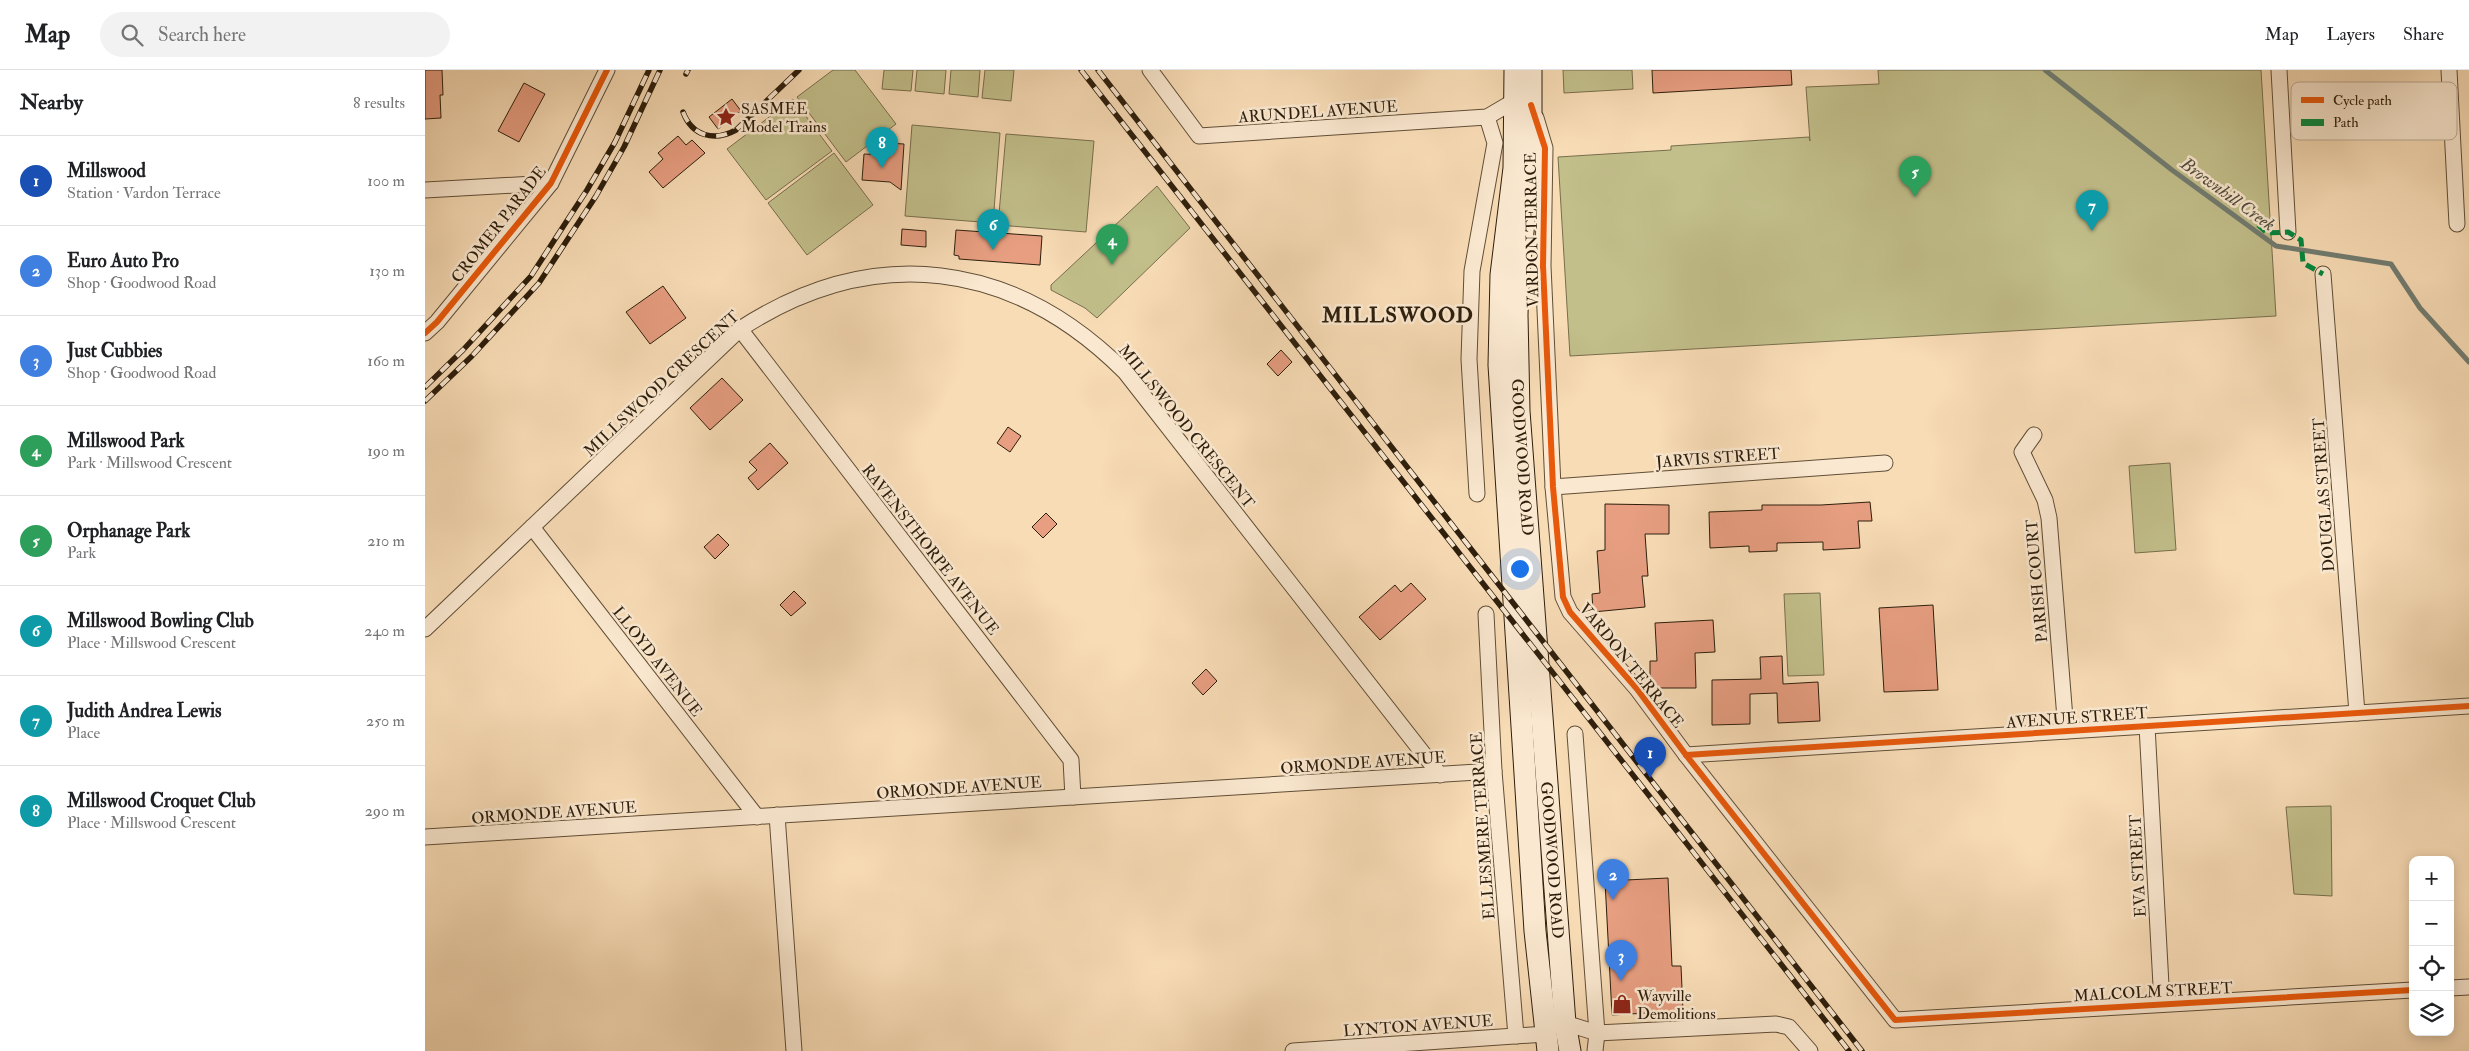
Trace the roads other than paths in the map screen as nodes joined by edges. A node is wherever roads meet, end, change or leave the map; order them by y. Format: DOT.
graph roads {
  1 [pos="607,70"];
  2 [pos="1150,70"];
  3 [pos="1515,70"];
  4 [pos="1531,70"];
  5 [pos="2279,70"];
  6 [pos="1523,102"];
  7 [pos="1487,117"];
  8 [pos="2453,140"];
  9 [pos="551,183"];
  10 [pos="425,190"];
  11 [pos="2457,224"];
  12 [pos="2288,232"];
  13 [pos="1522,254"];
  14 [pos="1543,266"];
  15 [pos="2323,274"];
  16 [pos="740,329"];
  17 [pos="425,333"];
  18 [pos="2034,435"];
  19 [pos="1885,463"];
  20 [pos="1553,487"];
  21 [pos="1477,494"];
  22 [pos="532,527"];
  23 [pos="1485,614"];
  24 [pos="425,629"];
  25 [pos="2469,706"];
  26 [pos="2357,713"];
  27 [pos="2147,726"];
  28 [pos="2066,731"];
  29 [pos="1575,734"];
  30 [pos="1686,755"];
  31 [pos="1494,771"];
  32 [pos="1440,775"];
  33 [pos="1073,797"];
  34 [pos="777,816"];
  35 [pos="757,817"];
  36 [pos="425,837"];
  37 [pos="2469,987"];
  38 [pos="2454,988"];
  39 [pos="2409,990"];
  40 [pos="2162,1004"];
  41 [pos="1895,1020"];
  42 [pos="1565,1023"];
  43 [pos="1597,1033"];
  44 [pos="1516,1036"];
  45 [pos="1547,1043"];
  46 [pos="795,1051"];
  47 [pos="1293,1051"];
  48 [pos="1571,1051"];
  49 [pos="1595,1051"];
  50 [pos="1810,1051"];
  1 -- 9 [label="street, CROMER PARADE"];
  2 -- 7 [label="street, ARUNDEL AVENUE"];
  3 -- 6 [label="main road, GOODWOOD ROAD"];
  4 -- 6 [label="main road, GOODWOOD ROAD"];
  5 -- 12 [label="street"];
  6 -- 7 [label="street, ARUNDEL AVENUE"];
  6 -- 13 [label="main road, GOODWOOD ROAD"];
  6 -- 14 [label="street, VARDON TERRACE"];
  6 -- 45 [label="main road, GOODWOOD ROAD"];
  7 -- 21 [label="street"];
  8 -- 11 [label="street"];
  9 -- 10 [label="street"];
  9 -- 17 [label="street, CROMER PARADE"];
  13 -- 14 [label="street, VARDON TERRACE"];
  13 -- 42 [label="main road, GOODWOOD ROAD"];
  14 -- 20 [label="street, VARDON TERRACE"];
  15 -- 26 [label="street, DOUGLAS STREET"];
  16 -- 22 [label="street, MILLSWOOD CRESCENT"];
  16 -- 32 [label="street, MILLSWOOD CRESCENT"];
  16 -- 33 [label="street, RAVENSTHORPE AVENUE"];
  18 -- 28 [label="street, PARISH COURT"];
  19 -- 20 [label="street, JARVIS STREET"];
  20 -- 30 [label="street, VARDON TERRACE"];
  22 -- 24 [label="street, MILLSWOOD CRESCENT"];
  22 -- 35 [label="street, LLOYD AVENUE"];
  23 -- 31 [label="street, ELLESMERE TERRACE"];
  25 -- 26 [label="street, AVENUE STREET"];
  26 -- 27 [label="street, AVENUE STREET"];
  27 -- 28 [label="street, AVENUE STREET"];
  27 -- 40 [label="street, EVA STREET"];
  28 -- 30 [label="street, AVENUE STREET"];
  29 -- 43 [label="street, GOODWOOD ROAD"];
  30 -- 41 [label="street, VARDON TERRACE"];
  31 -- 32 [label="street, ORMONDE AVENUE"];
  31 -- 44 [label="street, ELLESMERE TERRACE"];
  32 -- 33 [label="street, ORMONDE AVENUE"];
  33 -- 34 [label="street, ORMONDE AVENUE"];
  34 -- 35 [label="street, ORMONDE AVENUE"];
  34 -- 46 [label="street"];
  35 -- 36 [label="street, ORMONDE AVENUE"];
  37 -- 38 [label="street"];
  39 -- 40 [label="street, MALCOLM STREET"];
  40 -- 41 [label="street, MALCOLM STREET"];
  42 -- 43 [label="street"];
  42 -- 48 [label="main road, GOODWOOD ROAD"];
  43 -- 49 [label="street, GOODWOOD ROAD"];
  43 -- 50 [label="street"];
  44 -- 45 [label="street, LYNTON AVENUE"];
  44 -- 47 [label="street, LYNTON AVENUE"];
}
